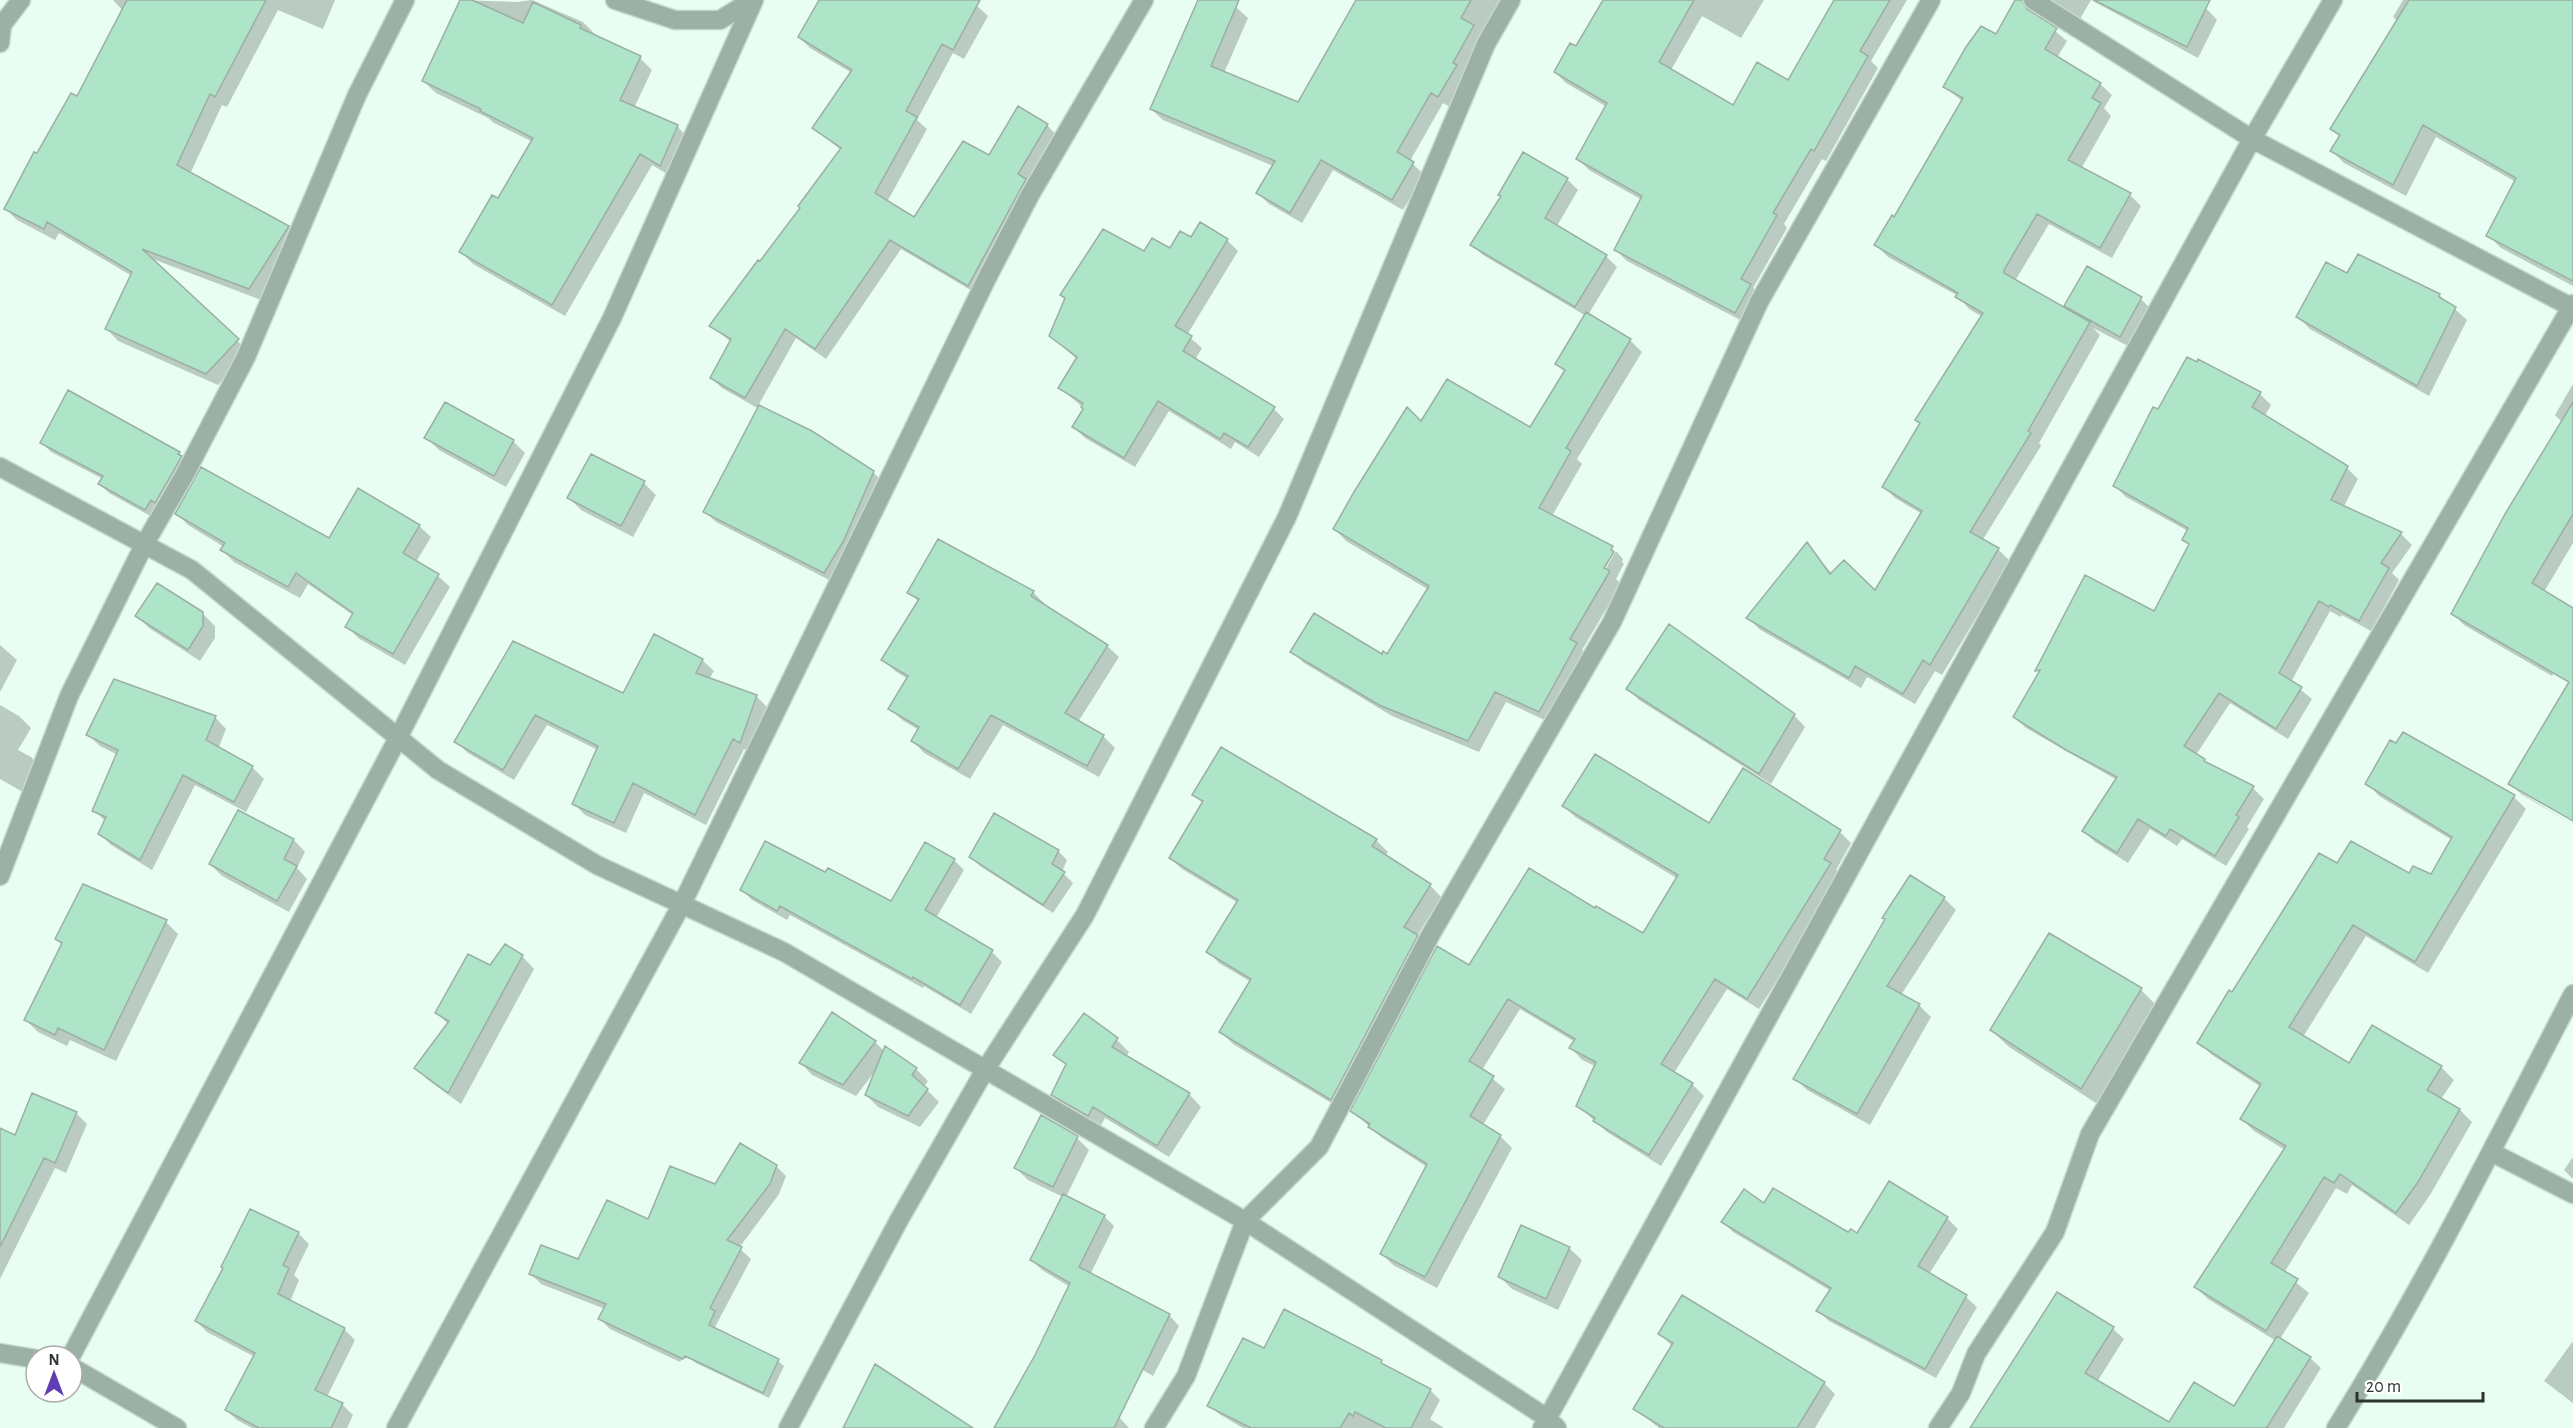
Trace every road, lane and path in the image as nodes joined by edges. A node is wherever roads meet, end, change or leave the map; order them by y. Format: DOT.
graph roads {
  1 [pos="21,0"];
  2 [pos="405,0"];
  3 [pos="615,0"];
  4 [pos="753,0"];
  5 [pos="1144,0"];
  6 [pos="1511,0"];
  7 [pos="1931,0"];
  8 [pos="2033,0"];
  9 [pos="2333,0"];
  10 [pos="0,43"];
  11 [pos="2252,139"];
  12 [pos="2572,306"];
  13 [pos="0,467"];
  14 [pos="144,545"];
  15 [pos="398,738"];
  16 [pos="0,876"];
  17 [pos="682,904"];
  18 [pos="2573,994"];
  19 [pos="985,1070"];
  20 [pos="2491,1152"];
  21 [pos="2573,1194"];
  22 [pos="1245,1221"];
  23 [pos="77,1344"];
  24 [pos="0,1353"];
  25 [pos="24,1357"];
  26 [pos="84,1373"];
  27 [pos="1549,1425"];
  28 [pos="177,1428"];
  29 [pos="396,1428"];
  30 [pos="788,1428"];
  31 [pos="1154,1428"];
  32 [pos="1938,1428"];
  33 [pos="2336,1428"];
  1 -- 10 [label="street"];
  2 -- 14 [label="street"];
  3 -- 4 [label="street"];
  4 -- 15 [label="street"];
  5 -- 17 [label="street"];
  6 -- 19 [label="street"];
  7 -- 22 [label="street"];
  8 -- 11 [label="street"];
  9 -- 11 [label="street"];
  11 -- 12 [label="street"];
  11 -- 27 [label="street"];
  12 -- 32 [label="street"];
  13 -- 14 [label="street"];
  14 -- 15 [label="street"];
  14 -- 16 [label="street"];
  15 -- 17 [label="street"];
  15 -- 23 [label="street"];
  17 -- 19 [label="street"];
  17 -- 29 [label="street"];
  18 -- 20 [label="street"];
  19 -- 22 [label="street"];
  19 -- 30 [label="street"];
  20 -- 21 [label="street"];
  20 -- 33 [label="street"];
  22 -- 27 [label="street"];
  22 -- 31 [label="street"];
  24 -- 25 [label="street"];
  26 -- 28 [label="street"];
}
